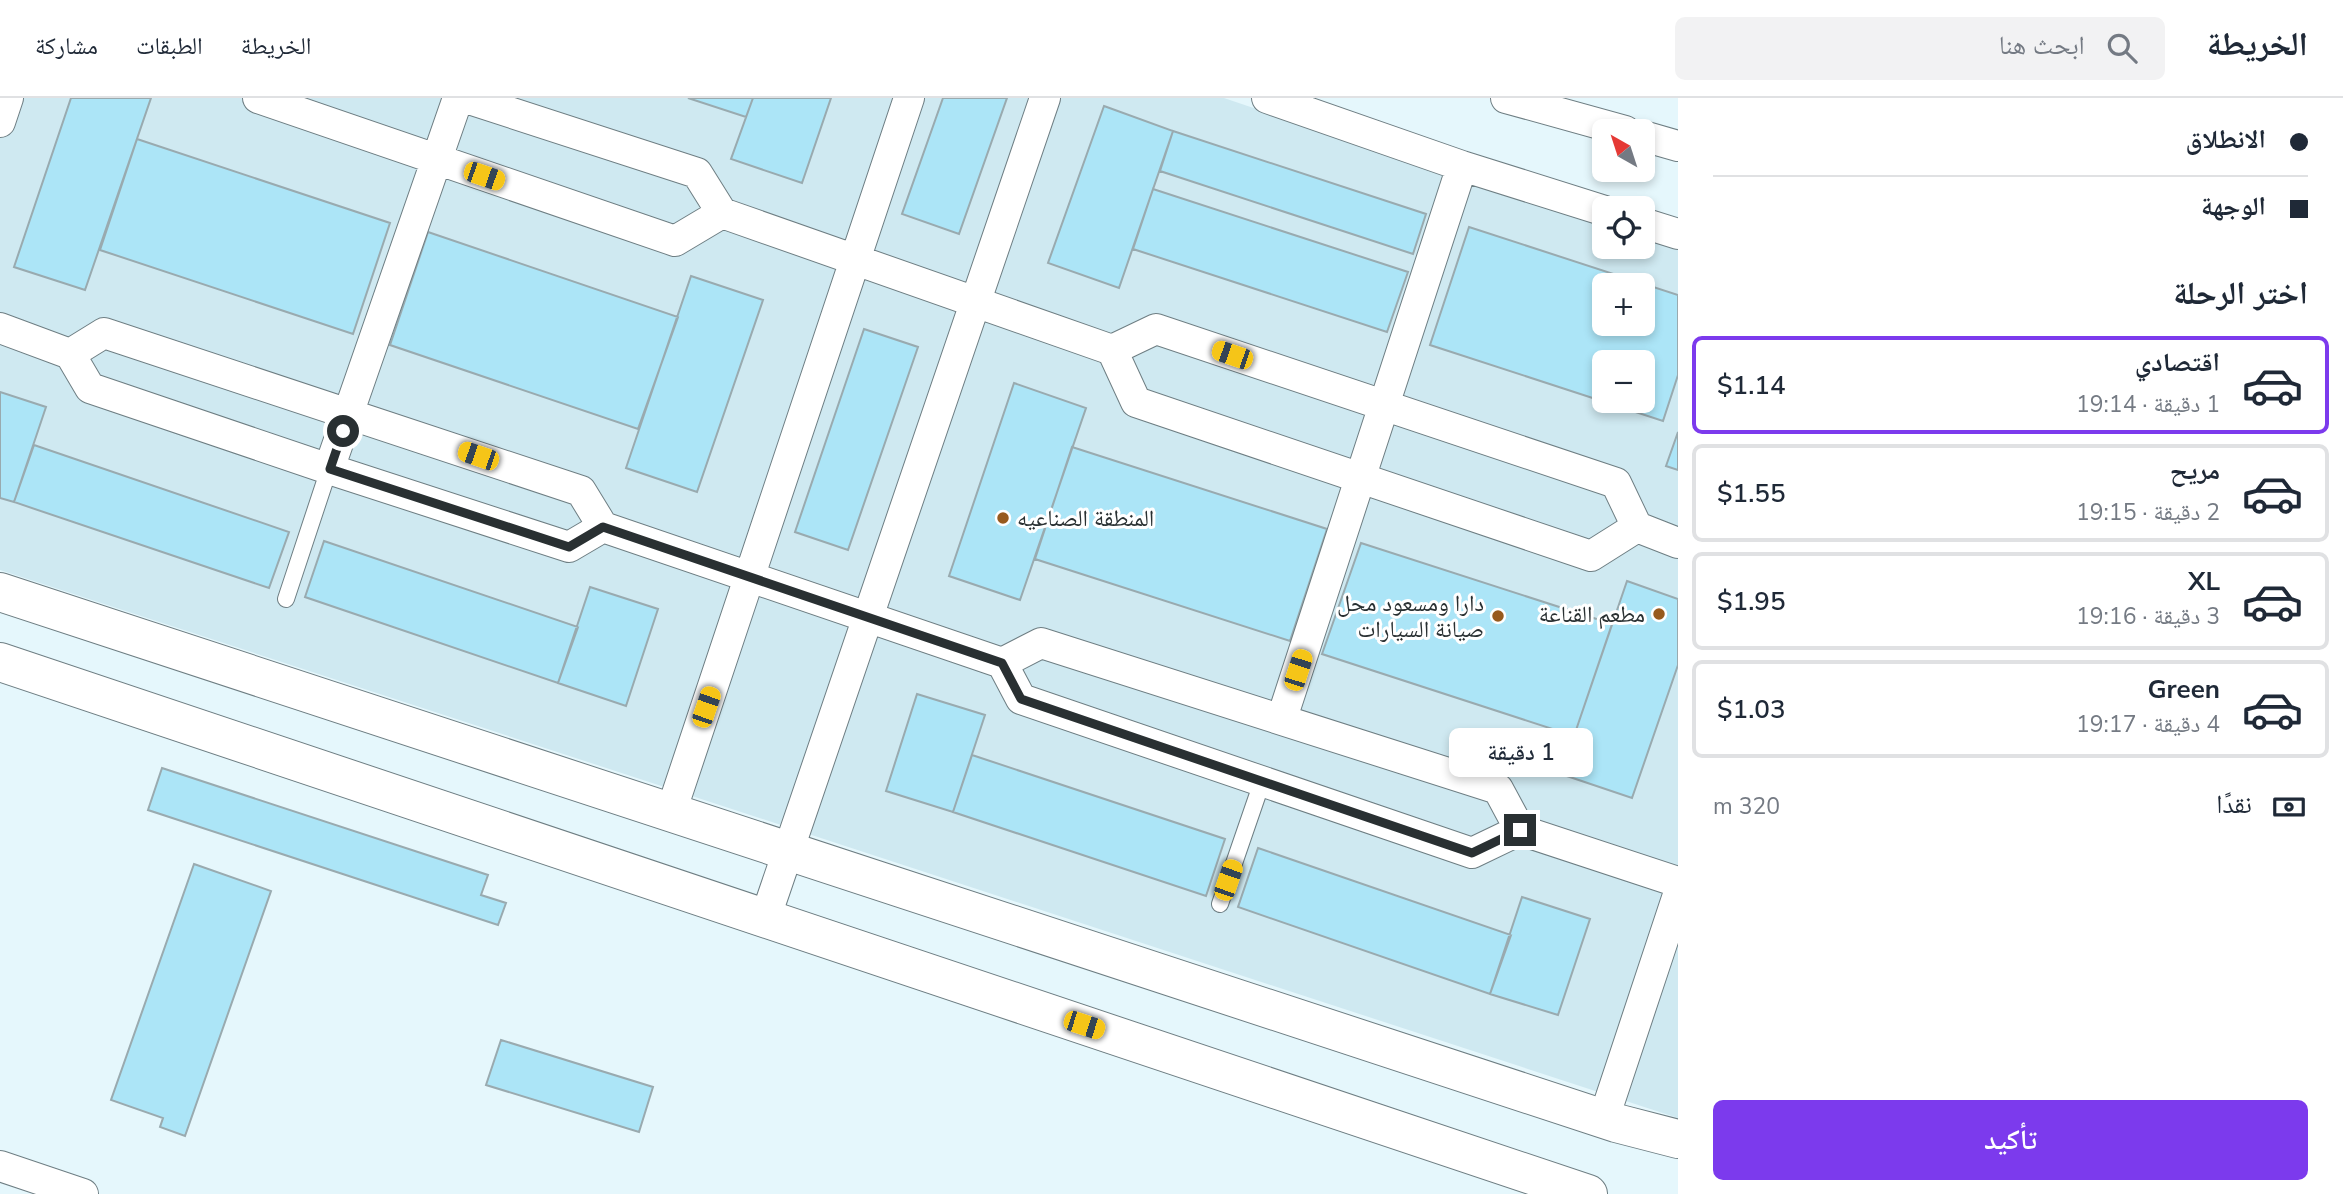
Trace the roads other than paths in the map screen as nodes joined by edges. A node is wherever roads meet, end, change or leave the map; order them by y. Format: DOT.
graph roads {
  1 [pos="8,98"];
  2 [pos="258,98"];
  3 [pos="458,98"];
  4 [pos="466,98"];
  5 [pos="909,98"];
  6 [pos="1045,98"];
  7 [pos="1267,98"];
  8 [pos="1506,98"];
  9 [pos="1548,104"];
  10 [pos="1592,119"];
  11 [pos="0,122"];
  12 [pos="1656,140"];
  13 [pos="1678,146"];
  14 [pos="437,159"];
  15 [pos="1462,166"];
  16 [pos="1592,207"];
  17 [pos="722,213"];
  18 [pos="1655,227"];
  19 [pos="1678,234"];
  20 [pos="855,259"];
  21 [pos="976,302"];
  22 [pos="0,328"];
  23 [pos="1112,350"];
  24 [pos="70,354"];
  25 [pos="1384,406"];
  26 [pos="349,412"];
  27 [pos="330,469"];
  28 [pos="1361,478"];
  29 [pos="603,527"];
  30 [pos="1636,527"];
  31 [pos="1678,543"];
  32 [pos="749,577"];
  33 [pos="0,593"];
  34 [pos="286,598"];
  35 [pos="868,617"];
  36 [pos="0,663"];
  37 [pos="1002,663"];
  38 [pos="1282,718"];
  39 [pos="1262,782"];
  40 [pos="671,812"];
  41 [pos="1520,830"];
  42 [pos="788,852"];
  43 [pos="1678,882"];
  44 [pos="1678,895"];
  45 [pos="1220,904"];
  46 [pos="765,919"];
  47 [pos="1604,1118"];
  48 [pos="1678,1139"];
  49 [pos="0,1166"];
  50 [pos="83,1194"];
  51 [pos="1588,1194"];
  1 -- 11 [label="street"];
  2 -- 14 [label="street"];
  3 -- 14 [label="street"];
  4 -- 17 [label="street"];
  5 -- 20 [label="street"];
  6 -- 21 [label="street"];
  7 -- 15 [label="street"];
  8 -- 9 [label="street"];
  9 -- 10 [label="street"];
  12 -- 13 [label="street"];
  14 -- 17 [label="street"];
  14 -- 26 [label="street"];
  15 -- 16 [label="street"];
  15 -- 25 [label="street"];
  17 -- 20 [label="street"];
  18 -- 19 [label="street"];
  20 -- 21 [label="street"];
  20 -- 32 [label="street"];
  21 -- 23 [label="street"];
  21 -- 35 [label="street"];
  22 -- 24 [label="street"];
  23 -- 25 [label="street"];
  23 -- 28 [label="street"];
  24 -- 26 [label="street"];
  24 -- 27 [label="street"];
  25 -- 28 [label="street"];
  25 -- 30 [label="street"];
  26 -- 27 [label="street"];
  26 -- 29 [label="street"];
  27 -- 29 [label="street"];
  27 -- 34 [label="lane"];
  28 -- 30 [label="street"];
  28 -- 38 [label="street"];
  29 -- 32 [label="street"];
  30 -- 31 [label="street"];
  32 -- 35 [label="street"];
  32 -- 40 [label="street"];
  33 -- 40 [label="main road"];
  35 -- 37 [label="street"];
  35 -- 42 [label="street"];
  36 -- 46 [label="main road"];
  37 -- 38 [label="street"];
  37 -- 39 [label="street"];
  38 -- 41 [label="street"];
  39 -- 41 [label="street"];
  39 -- 45 [label="lane"];
  40 -- 42 [label="main road"];
  41 -- 43 [label="street"];
  42 -- 46 [label="street"];
  42 -- 47 [label="main road"];
  44 -- 47 [label="street"];
  46 -- 51 [label="main road"];
  47 -- 48 [label="main road"];
  49 -- 50 [label="street"];
}
